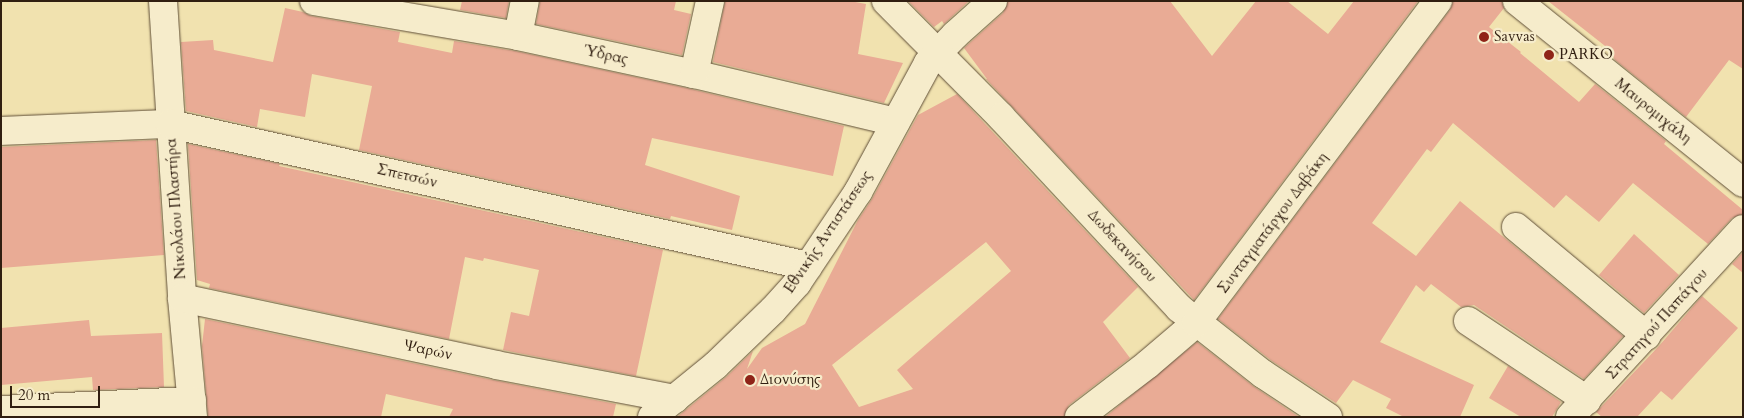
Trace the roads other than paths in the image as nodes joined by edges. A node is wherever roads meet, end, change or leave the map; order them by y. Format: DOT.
graph roads {
  1 [pos="163,1"];
  2 [pos="314,1"];
  3 [pos="525,1"];
  4 [pos="710,1"];
  5 [pos="886,1"];
  6 [pos="993,1"];
  7 [pos="1438,1"];
  8 [pos="1517,1"];
  9 [pos="428,10"];
  10 [pos="518,36"];
  11 [pos="936,53"];
  12 [pos="694,74"];
  13 [pos="895,122"];
  14 [pos="170,124"];
  15 [pos="1,131"];
  16 [pos="1743,183"];
  17 [pos="1516,227"];
  18 [pos="1743,229"];
  19 [pos="808,266"];
  20 [pos="182,298"];
  21 [pos="1468,322"];
  22 [pos="1196,323"];
  23 [pos="1647,336"];
  24 [pos="675,399"];
  25 [pos="1579,408"];
  26 [pos="192,409"];
  27 [pos="1,410"];
  28 [pos="652,417"];
  29 [pos="1080,417"];
  30 [pos="1328,417"];
  1 -- 14 [label="street, Νικολάου Πλαστήρα"];
  2 -- 9 [label="street, Ύδρας"];
  3 -- 10 [label="street"];
  4 -- 12 [label="street"];
  5 -- 11 [label="street, Δωδεκανήσου"];
  6 -- 11 [label="street, Εθνικής Αντιστάσεως"];
  7 -- 22 [label="street, Συνταγματάρχου Δαβάκη"];
  8 -- 16 [label="street, Μαυρομιχάλη"];
  9 -- 10 [label="street, Ύδρας"];
  10 -- 12 [label="street, Ύδρας"];
  11 -- 13 [label="street, Εθνικής Αντιστάσεως"];
  11 -- 22 [label="street, Δωδεκανήσου"];
  12 -- 13 [label="street, Ύδρας"];
  13 -- 19 [label="street, Εθνικής Αντιστάσεως"];
  14 -- 15 [label="street, Σπετσών"];
  14 -- 19 [label="street, Σπετσών"];
  14 -- 20 [label="street, Νικολάου Πλαστήρα"];
  17 -- 23 [label="street"];
  18 -- 23 [label="street, Στρατηγού Παπάγου"];
  19 -- 24 [label="street, Εθνικής Αντιστάσεως"];
  20 -- 24 [label="street, Ψαρών"];
  20 -- 26 [label="street, Νικολάου Πλαστήρα"];
  21 -- 25 [label="street"];
  22 -- 29 [label="street, Συνταγματάρχου Δαβάκη"];
  22 -- 30 [label="street, Δωδεκανήσου"];
  23 -- 25 [label="street, Στρατηγού Παπάγου"];
  24 -- 28 [label="street, Εθνικής Αντιστάσεως"];
  26 -- 27 [label="street"];
}
